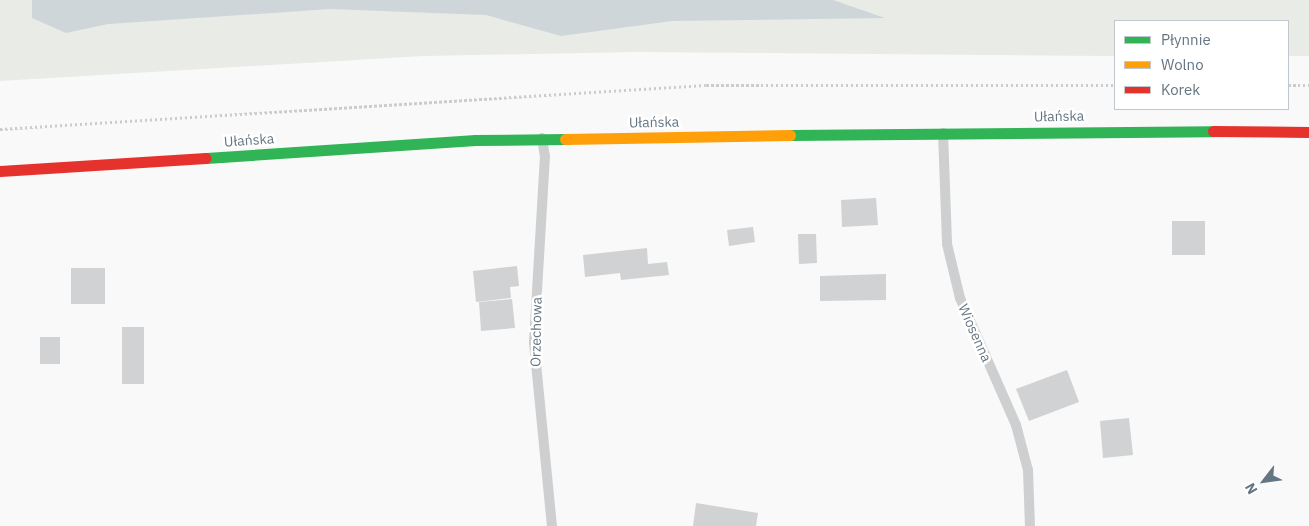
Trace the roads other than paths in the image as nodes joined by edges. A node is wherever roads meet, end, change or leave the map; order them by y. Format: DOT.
graph roads {
  1 [pos="1309,132"];
  2 [pos="943,133"];
  3 [pos="542,138"];
  4 [pos="0,171"];
  5 [pos="552,526"];
  6 [pos="1030,526"];
  1 -- 2 [label="main road, Ułańska"];
  2 -- 3 [label="main road, Ułańska"];
  2 -- 6 [label="lane, Wiosenna"];
  3 -- 4 [label="main road, Ułańska"];
  3 -- 5 [label="lane, Orzechowa"];
}
